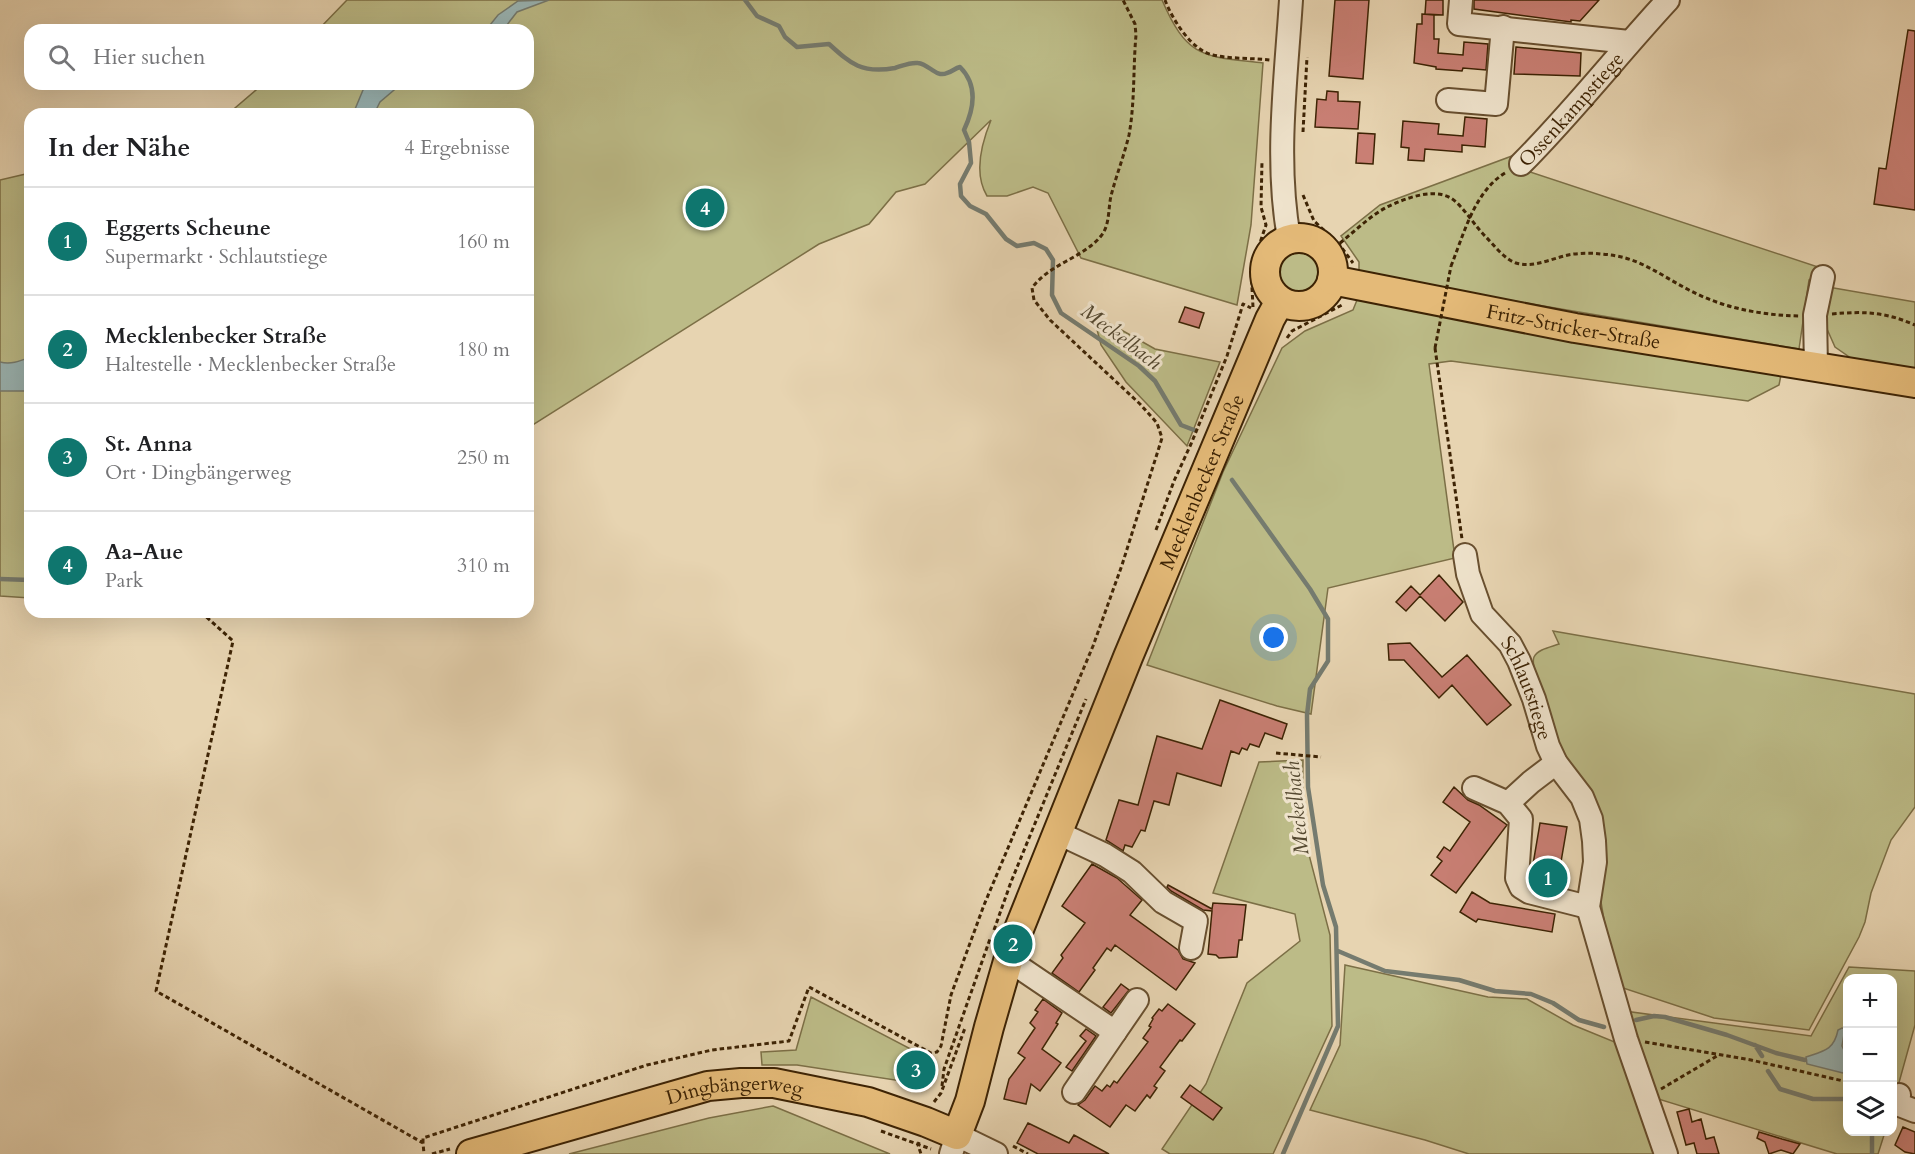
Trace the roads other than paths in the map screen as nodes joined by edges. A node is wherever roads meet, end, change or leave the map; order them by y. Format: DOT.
graph roads {
  1 [pos="1291,0"];
  2 [pos="1461,0"];
  3 [pos="1668,0"];
  4 [pos="1503,27"];
  5 [pos="1629,42"];
  6 [pos="1448,100"];
  7 [pos="1521,164"];
  8 [pos="1278,232"];
  9 [pos="1823,277"];
  10 [pos="1338,292"];
  11 [pos="1280,301"];
  12 [pos="1816,367"];
  13 [pos="1915,383"];
  14 [pos="1465,555"];
  15 [pos="1556,763"];
  16 [pos="1474,788"];
  17 [pos="1508,803"];
  18 [pos="1056,832"];
  19 [pos="1588,907"];
  20 [pos="1191,948"];
  21 [pos="1007,961"];
  22 [pos="1137,1000"];
  23 [pos="1115,1032"];
  24 [pos="1074,1092"];
  25 [pos="954,1145"];
  26 [pos="471,1154"];
  27 [pos="996,1154"];
  28 [pos="1666,1154"];
  1 -- 8 [label="street"];
  2 -- 4 [label="street, Ossenkampstiege"];
  3 -- 5 [label="street, Ossenkampstiege"];
  4 -- 5 [label="street, Ossenkampstiege"];
  4 -- 6 [label="street"];
  5 -- 7 [label="street, Ossenkampstiege"];
  8 -- 10 [label="main road"];
  8 -- 11 [label="main road"];
  9 -- 12 [label="street"];
  10 -- 11 [label="main road"];
  10 -- 12 [label="main road, Fritz-Stricker-Straße"];
  11 -- 18 [label="main road, Mecklenbecker Straße"];
  12 -- 13 [label="main road, Fritz-Stricker-Straße"];
  14 -- 15 [label="street, Schlautstiege"];
  15 -- 17 [label="street"];
  15 -- 19 [label="street, Schlautstiege"];
  16 -- 17 [label="street"];
  17 -- 19 [label="street"];
  18 -- 20 [label="street"];
  18 -- 21 [label="main road, Mecklenbecker Straße"];
  19 -- 28 [label="street, Schlautstiege"];
  21 -- 23 [label="street"];
  21 -- 25 [label="main road, Mecklenbecker Straße"];
  22 -- 23 [label="street"];
  23 -- 24 [label="street"];
  25 -- 26 [label="main road, Dingbängerweg"];
  25 -- 27 [label="street, Dingbängerweg"];
}
